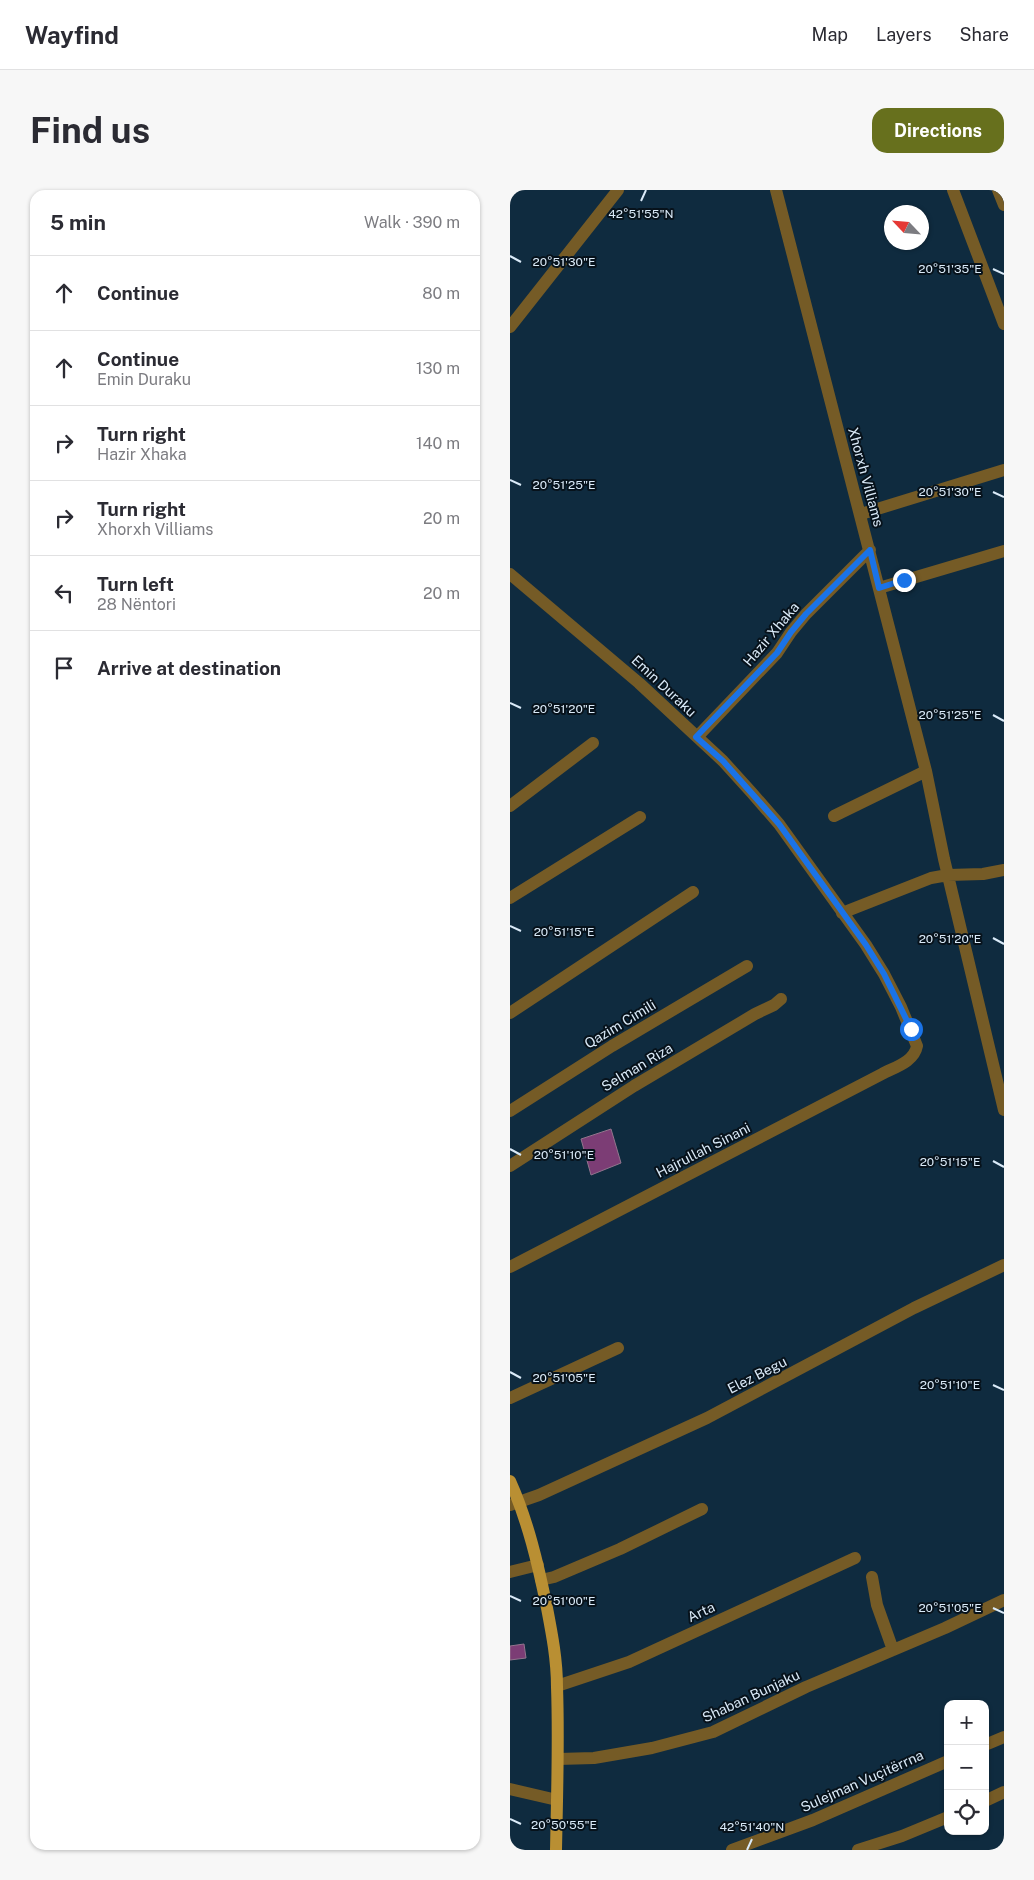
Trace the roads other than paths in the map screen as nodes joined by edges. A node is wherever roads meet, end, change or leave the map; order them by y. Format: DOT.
graph roads {
  1 [pos="618,190"];
  2 [pos="776,190"];
  3 [pos="953,190"];
  4 [pos="998,190"];
  5 [pos="1004,205"];
  6 [pos="1004,324"];
  7 [pos="510,327"];
  8 [pos="1004,470"];
  9 [pos="860,514"];
  10 [pos="870,550"];
  11 [pos="1004,551"];
  12 [pos="510,574"];
  13 [pos="879,588"];
  14 [pos="696,737"];
  15 [pos="592,744"];
  16 [pos="566,755"];
  17 [pos="926,771"];
  18 [pos="510,799"];
  19 [pos="510,806"];
  20 [pos="834,816"];
  21 [pos="640,817"];
  22 [pos="1004,870"];
  23 [pos="948,875"];
  24 [pos="693,892"];
  25 [pos="510,898"];
  26 [pos="842,912"];
  27 [pos="747,966"];
  28 [pos="782,999"];
  29 [pos="510,1013"];
  30 [pos="910,1059"];
  31 [pos="1004,1110"];
  32 [pos="510,1111"];
  33 [pos="510,1166"];
  34 [pos="1004,1265"];
  35 [pos="510,1267"];
  36 [pos="618,1348"];
  37 [pos="510,1398"];
  38 [pos="510,1481"];
  39 [pos="515,1503"];
  40 [pos="702,1509"];
  41 [pos="855,1558"];
  42 [pos="538,1566"];
  43 [pos="510,1572"];
  44 [pos="872,1577"];
  45 [pos="542,1580"];
  46 [pos="1004,1600"];
  47 [pos="893,1650"];
  48 [pos="558,1686"];
  49 [pos="1004,1737"];
  50 [pos="989,1743"];
  51 [pos="558,1759"];
  52 [pos="944,1762"];
  53 [pos="510,1790"];
  54 [pos="1004,1792"];
  55 [pos="989,1798"];
  56 [pos="557,1800"];
  57 [pos="944,1818"];
  58 [pos="556,1850"];
  59 [pos="732,1850"];
  60 [pos="858,1850"];
  1 -- 7 [label="street"];
  2 -- 9 [label="street, Xhorxh Villiams"];
  3 -- 6 [label="street"];
  4 -- 5 [label="street"];
  8 -- 9 [label="street"];
  9 -- 10 [label="street, Xhorxh Villiams"];
  10 -- 13 [label="street, Xhorxh Villiams"];
  10 -- 14 [label="street, Hazir Xhaka"];
  11 -- 13 [label="street"];
  12 -- 14 [label="street, Emin Duraku"];
  13 -- 17 [label="street, Xhorxh Villiams"];
  14 -- 26 [label="street, Emin Duraku"];
  15 -- 19 [label="street"];
  16 -- 18 [label="street"];
  17 -- 20 [label="street"];
  17 -- 23 [label="street, Xhorxh Villiams"];
  21 -- 25 [label="street"];
  22 -- 23 [label="street"];
  23 -- 26 [label="street"];
  23 -- 31 [label="street, Xhorxh Villiams"];
  24 -- 29 [label="street"];
  26 -- 30 [label="street, Emin Duraku"];
  27 -- 32 [label="street, Qazim Cimili"];
  28 -- 33 [label="street, Selman Riza"];
  30 -- 35 [label="street, Hajrullah Sinani"];
  34 -- 39 [label="street, Elez Begu"];
  36 -- 37 [label="street"];
  38 -- 39 [label="main road"];
  39 -- 42 [label="main road"];
  40 -- 45 [label="street"];
  41 -- 48 [label="street, Arta"];
  42 -- 43 [label="street"];
  42 -- 45 [label="main road"];
  44 -- 47 [label="street"];
  45 -- 48 [label="main road"];
  46 -- 47 [label="street, Shaban Bunjaku"];
  47 -- 51 [label="street, Shaban Bunjaku"];
  48 -- 51 [label="main road"];
  49 -- 50 [label="street"];
  51 -- 56 [label="main road"];
  52 -- 59 [label="street, Sulejman Vuçitërrna"];
  53 -- 56 [label="street"];
  54 -- 55 [label="street"];
  56 -- 58 [label="main road"];
  57 -- 60 [label="street"];
}
